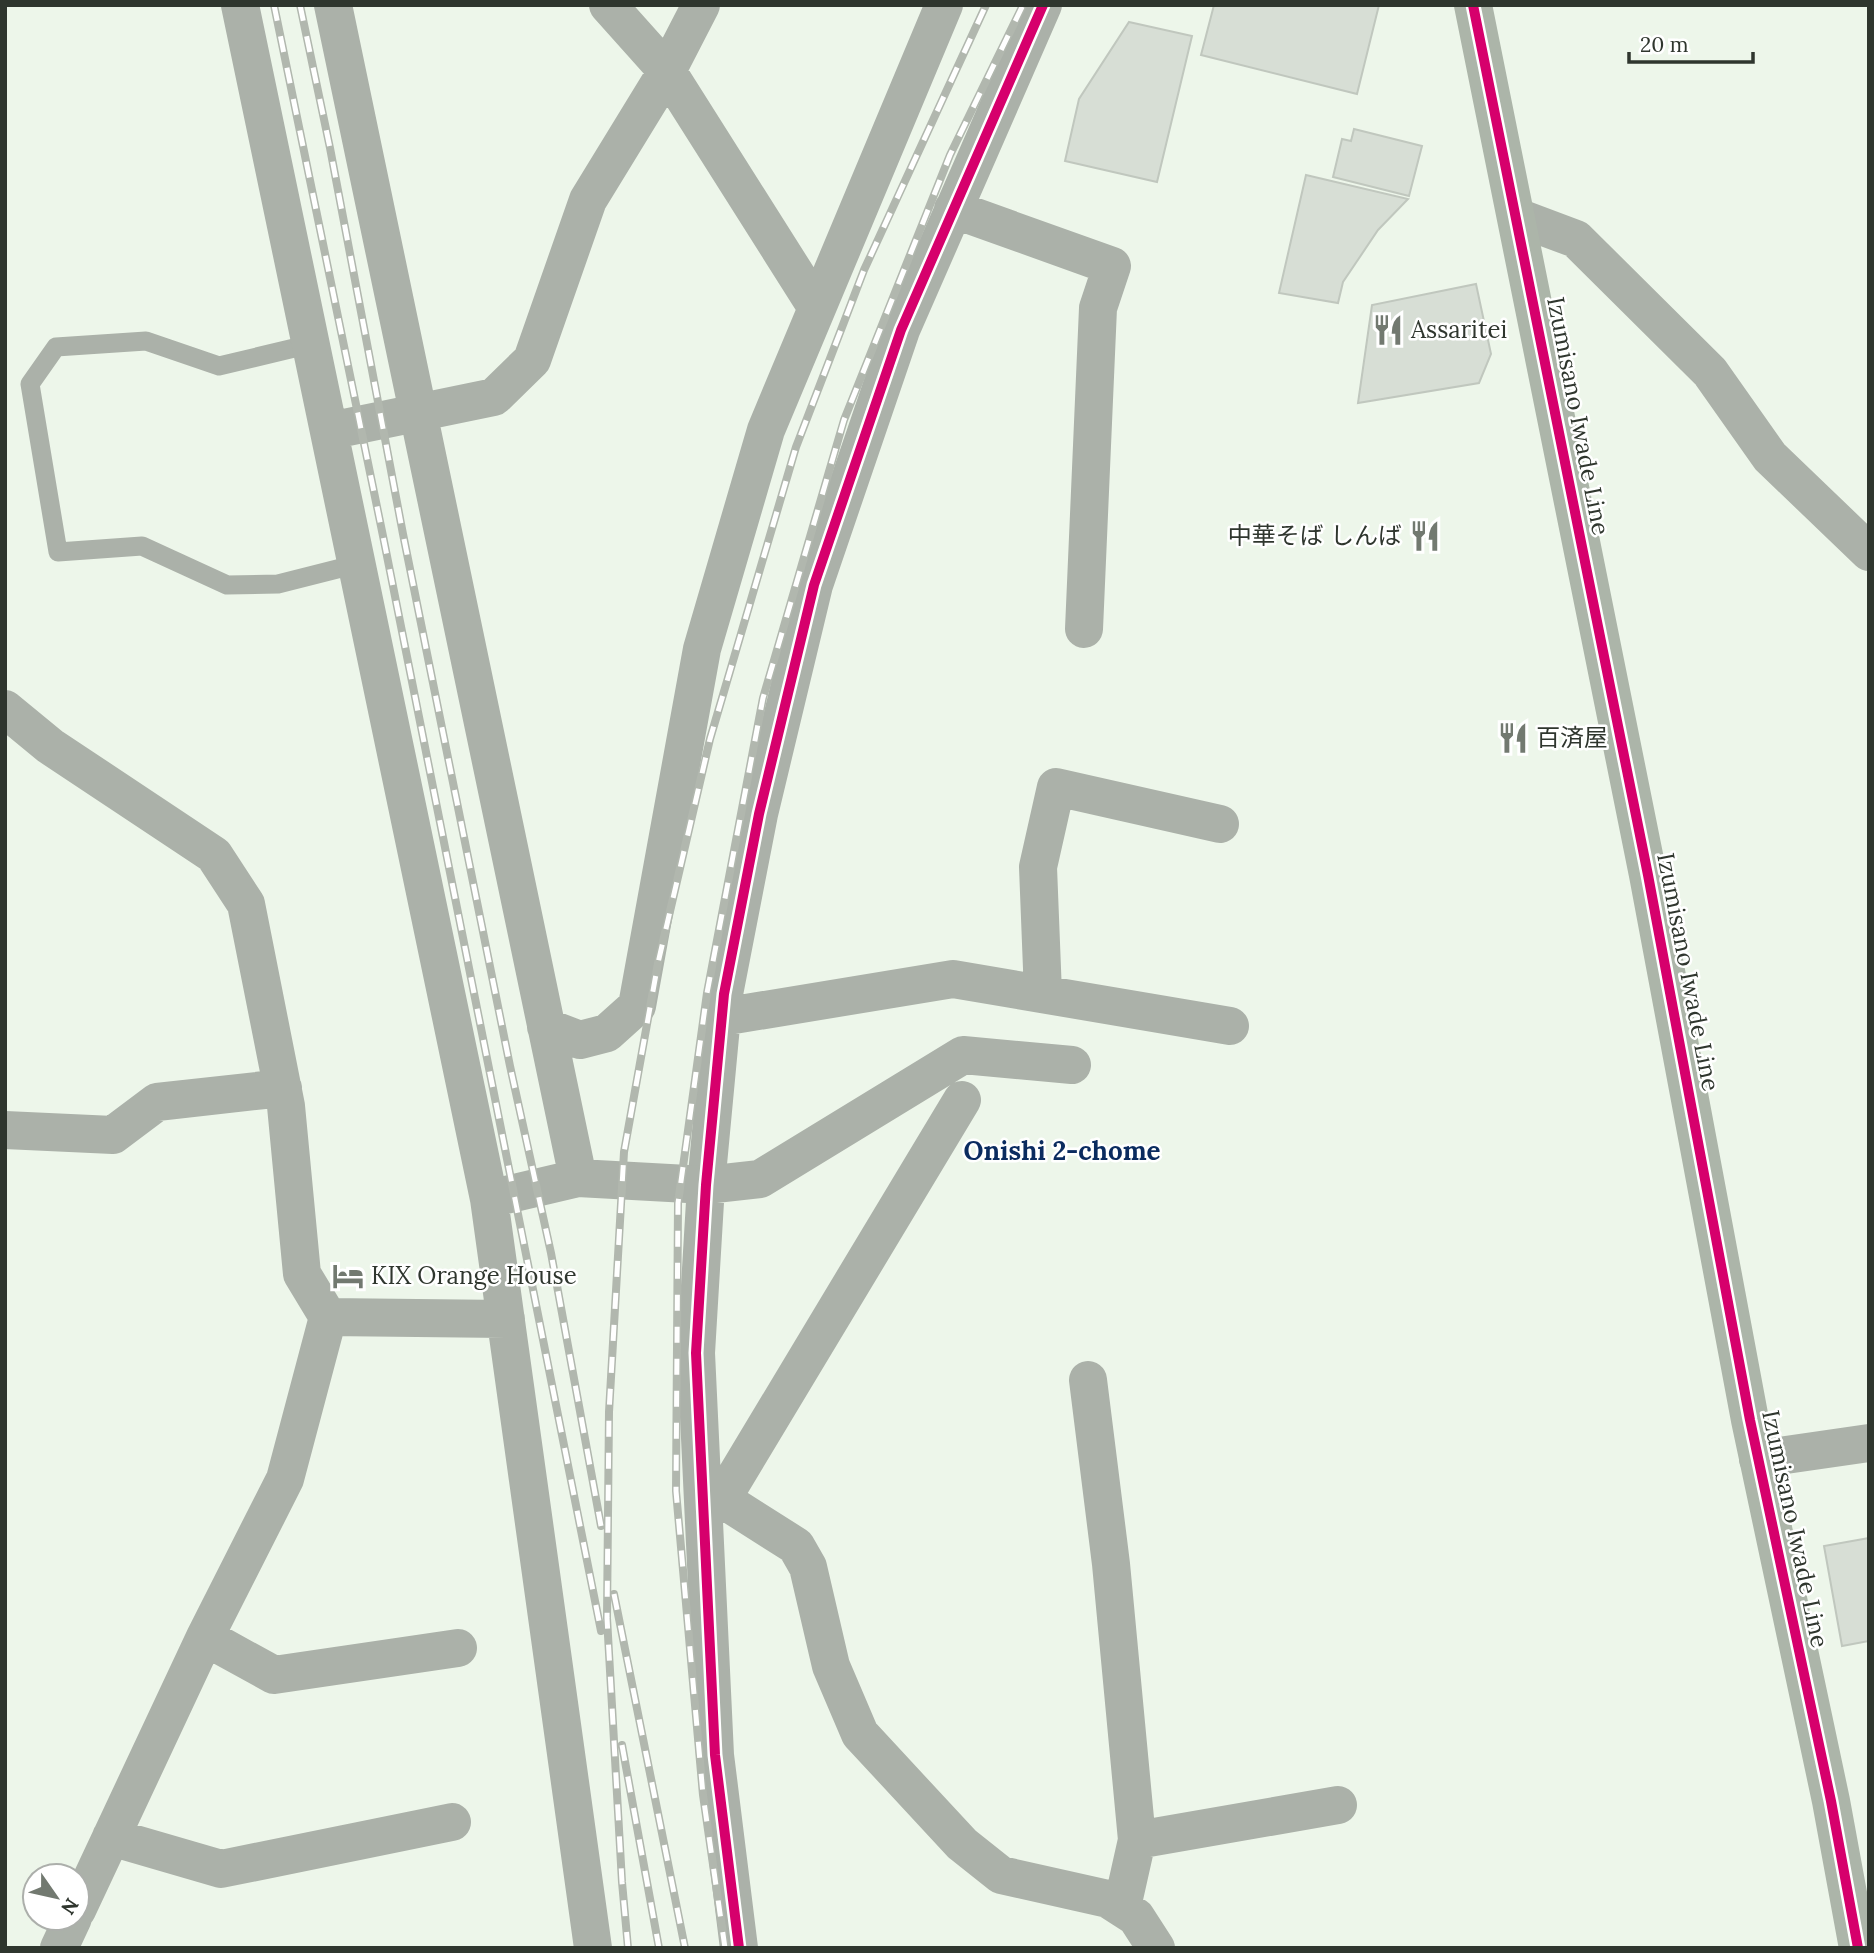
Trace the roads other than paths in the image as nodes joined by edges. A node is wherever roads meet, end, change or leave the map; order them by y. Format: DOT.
graph roads {
  1 [pos="240,5"];
  2 [pos="332,5"];
  3 [pos="608,5"];
  4 [pos="701,5"];
  5 [pos="944,5"];
  6 [pos="1043,5"];
  7 [pos="1473,5"];
  8 [pos="667,71"];
  9 [pos="953,209"];
  10 [pos="1517,217"];
  11 [pos="817,308"];
  12 [pos="311,344"];
  13 [pos="418,413"];
  14 [pos="329,431"];
  15 [pos="1869,552"];
  16 [pos="357,564"];
  17 [pos="1084,629"];
  18 [pos="5,709"];
  19 [pos="1220,824"];
  20 [pos="1043,994"];
  21 [pos="722,1017"];
  22 [pos="1230,1026"];
  23 [pos="546,1027"];
  24 [pos="1072,1065"];
  25 [pos="283,1088"];
  26 [pos="962,1100"];
  27 [pos="5,1130"];
  28 [pos="578,1178"];
  29 [pos="706,1185"];
  30 [pos="489,1199"];
  31 [pos="328,1317"];
  32 [pos="506,1319"];
  33 [pos="1088,1380"];
  34 [pos="1869,1443"];
  35 [pos="1758,1459"];
  36 [pos="713,1502"];
  37 [pos="205,1637"];
  38 [pos="458,1648"];
  39 [pos="1338,1805"];
  40 [pos="452,1822"];
  41 [pos="111,1837"];
  42 [pos="1136,1840"];
  43 [pos="91,1880"];
  44 [pos="1122,1907"];
  45 [pos="593,1948"];
  46 [pos="739,1948"];
  47 [pos="1156,1948"];
  48 [pos="1858,1948"];
  1 -- 12 [label="street"];
  2 -- 13 [label="street"];
  3 -- 8 [label="street"];
  4 -- 8 [label="street"];
  5 -- 11 [label="street"];
  6 -- 9 [label="street"];
  7 -- 10 [label="main road, Izumisano Iwade Line"];
  8 -- 11 [label="street"];
  8 -- 13 [label="street"];
  9 -- 17 [label="street"];
  9 -- 21 [label="street"];
  10 -- 15 [label="street"];
  10 -- 35 [label="main road, Izumisano Iwade Line"];
  11 -- 23 [label="street"];
  12 -- 14 [label="street"];
  12 -- 16 [label="lane"];
  13 -- 14 [label="street"];
  13 -- 23 [label="street"];
  14 -- 16 [label="street"];
  16 -- 30 [label="street"];
  18 -- 25 [label="street"];
  19 -- 20 [label="street"];
  20 -- 21 [label="street"];
  20 -- 22 [label="street"];
  21 -- 29 [label="street"];
  23 -- 28 [label="street"];
  24 -- 29 [label="street"];
  25 -- 27 [label="street"];
  25 -- 31 [label="street"];
  26 -- 36 [label="street"];
  28 -- 29 [label="street"];
  28 -- 30 [label="street"];
  29 -- 36 [label="street"];
  30 -- 32 [label="street"];
  31 -- 32 [label="street"];
  31 -- 37 [label="street"];
  32 -- 45 [label="street"];
  33 -- 42 [label="street"];
  34 -- 35 [label="street"];
  35 -- 48 [label="main road, Izumisano Iwade Line"];
  36 -- 44 [label="street"];
  36 -- 46 [label="street"];
  37 -- 38 [label="street"];
  37 -- 41 [label="street"];
  39 -- 42 [label="street"];
  40 -- 41 [label="street"];
  41 -- 43 [label="street"];
  42 -- 44 [label="street"];
  44 -- 47 [label="street"];
}
